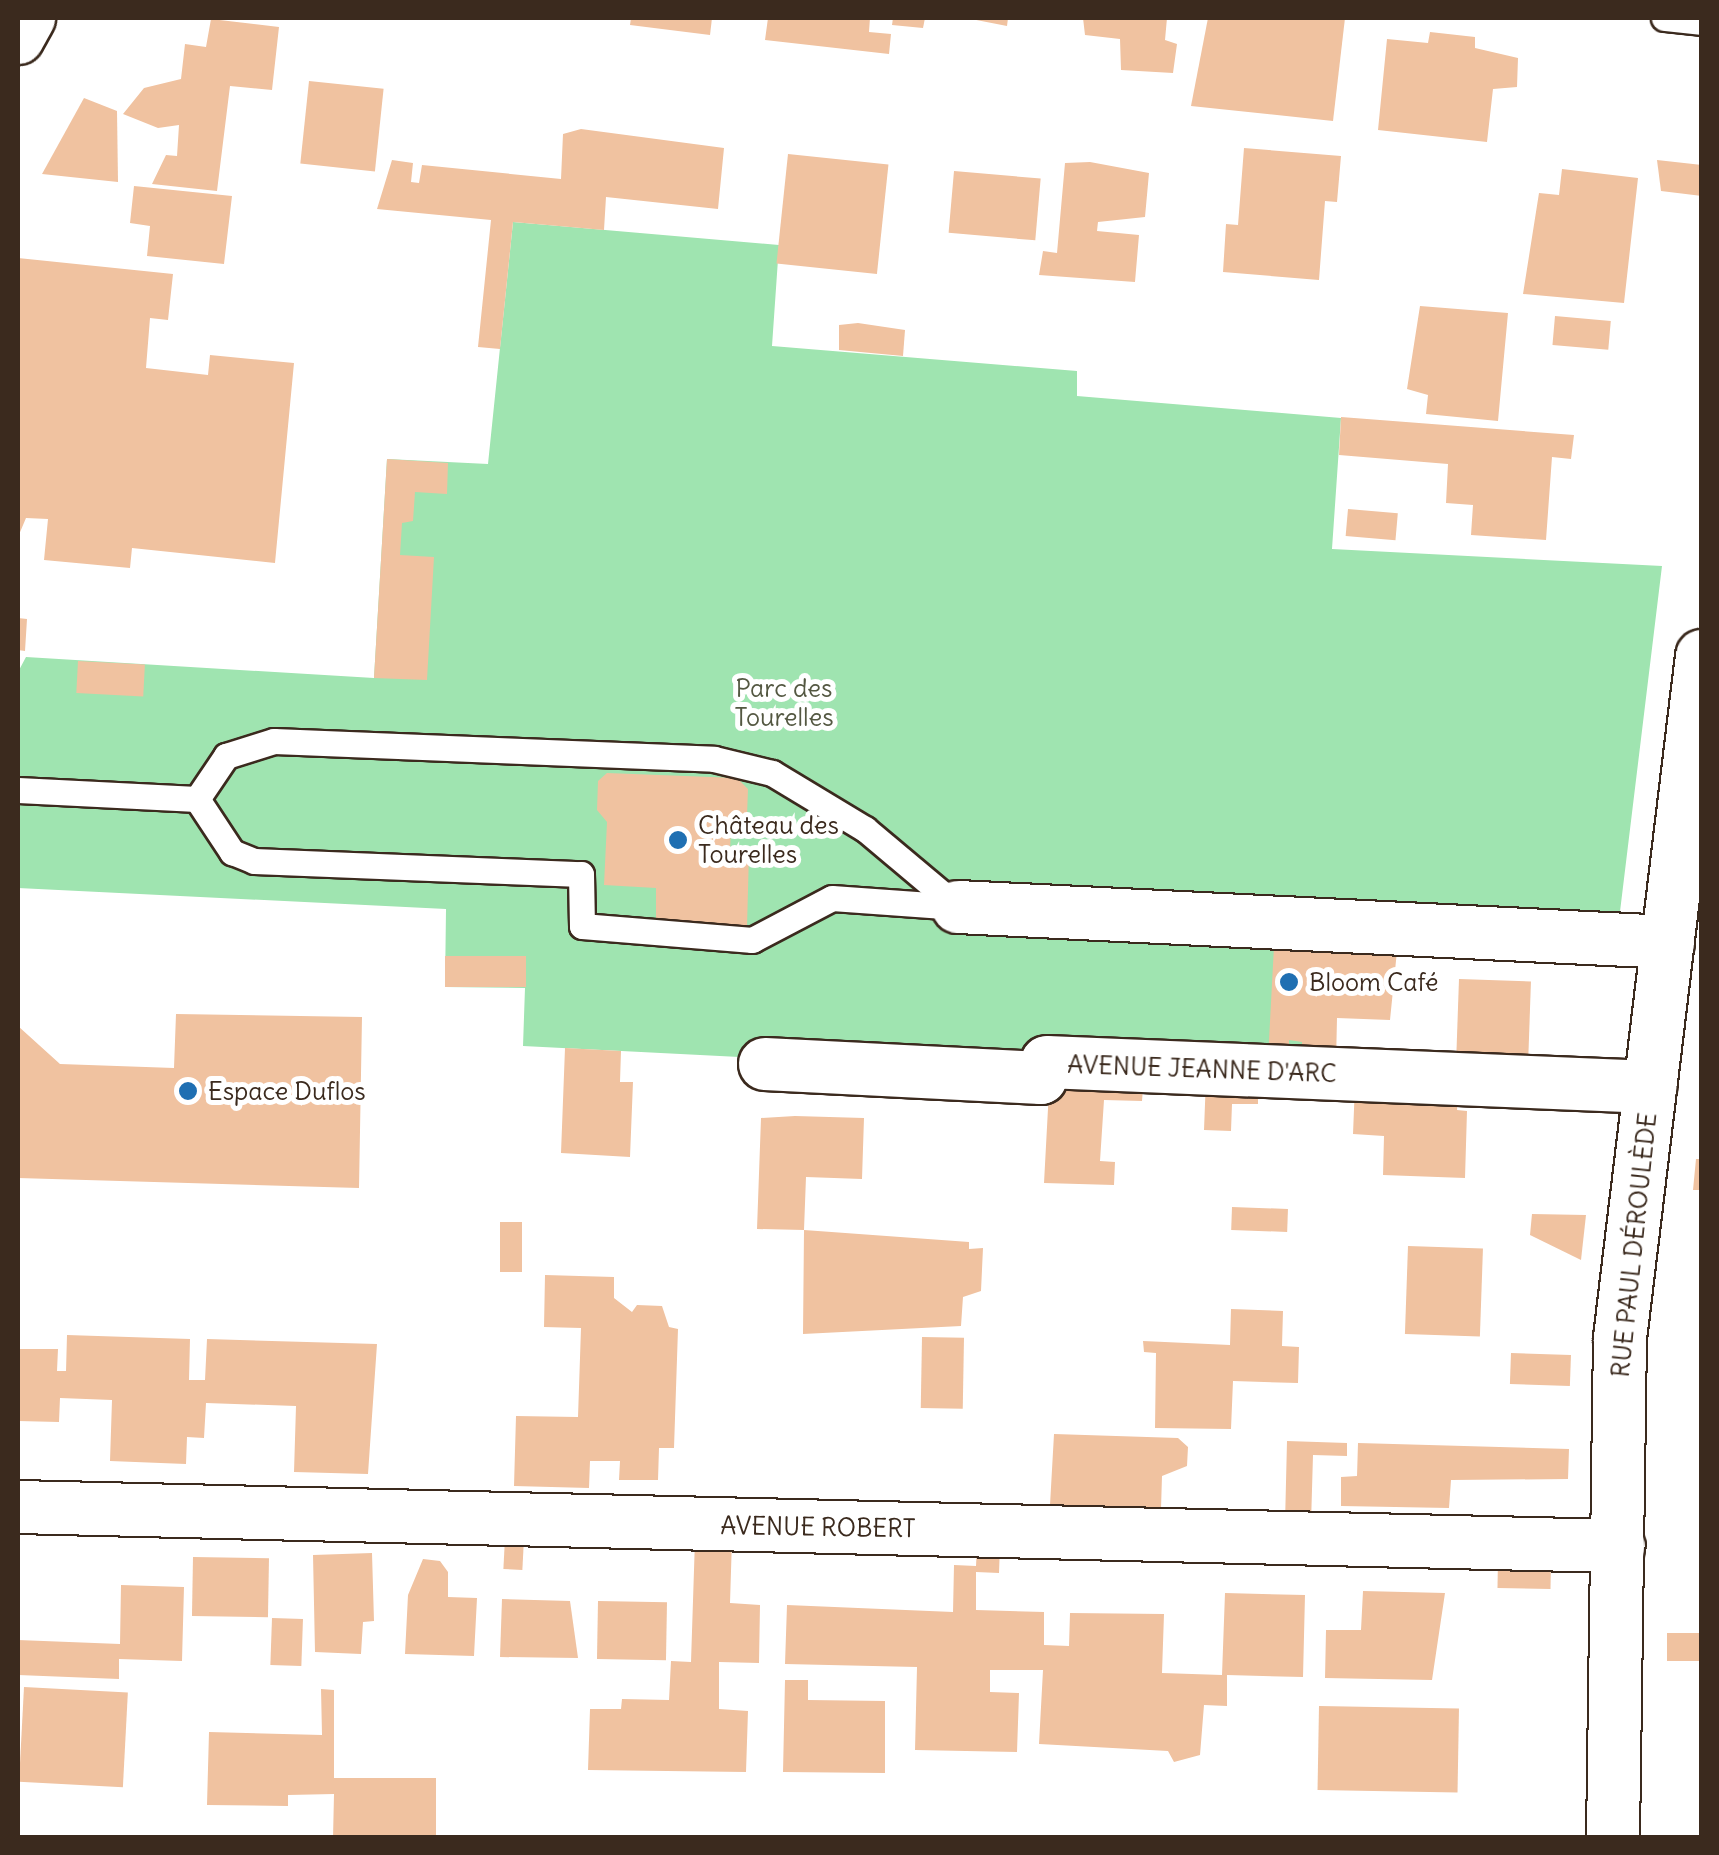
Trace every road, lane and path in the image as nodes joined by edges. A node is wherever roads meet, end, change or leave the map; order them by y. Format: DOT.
graph roads {
  1 [pos="28,18"];
  2 [pos="1664,18"];
  3 [pos="1702,22"];
  4 [pos="18,38"];
  5 [pos="1702,656"];
  6 [pos="18,790"];
  7 [pos="197,799"];
  8 [pos="958,907"];
  9 [pos="1668,942"];
  10 [pos="765,1064"];
  11 [pos="1650,1086"];
  12 [pos="18,1507"];
  13 [pos="1618,1546"];
  14 [pos="1613,1838"];
  1 -- 4 [label="street"];
  2 -- 3 [label="lane"];
  5 -- 9 [label="street, RUE PAUL DÉROULÈDE"];
  6 -- 7 [label="lane"];
  7 -- 8 [label="lane"];
  7 -- 8 [label="lane"];
  8 -- 9 [label="street"];
  9 -- 11 [label="street, RUE PAUL DÉROULÈDE"];
  10 -- 11 [label="street, AVENUE JEANNE D'ARC"];
  11 -- 13 [label="street, RUE PAUL DÉROULÈDE"];
  12 -- 13 [label="street, AVENUE ROBERT"];
  13 -- 14 [label="street, RUE PAUL DÉROULÈDE"];
}
